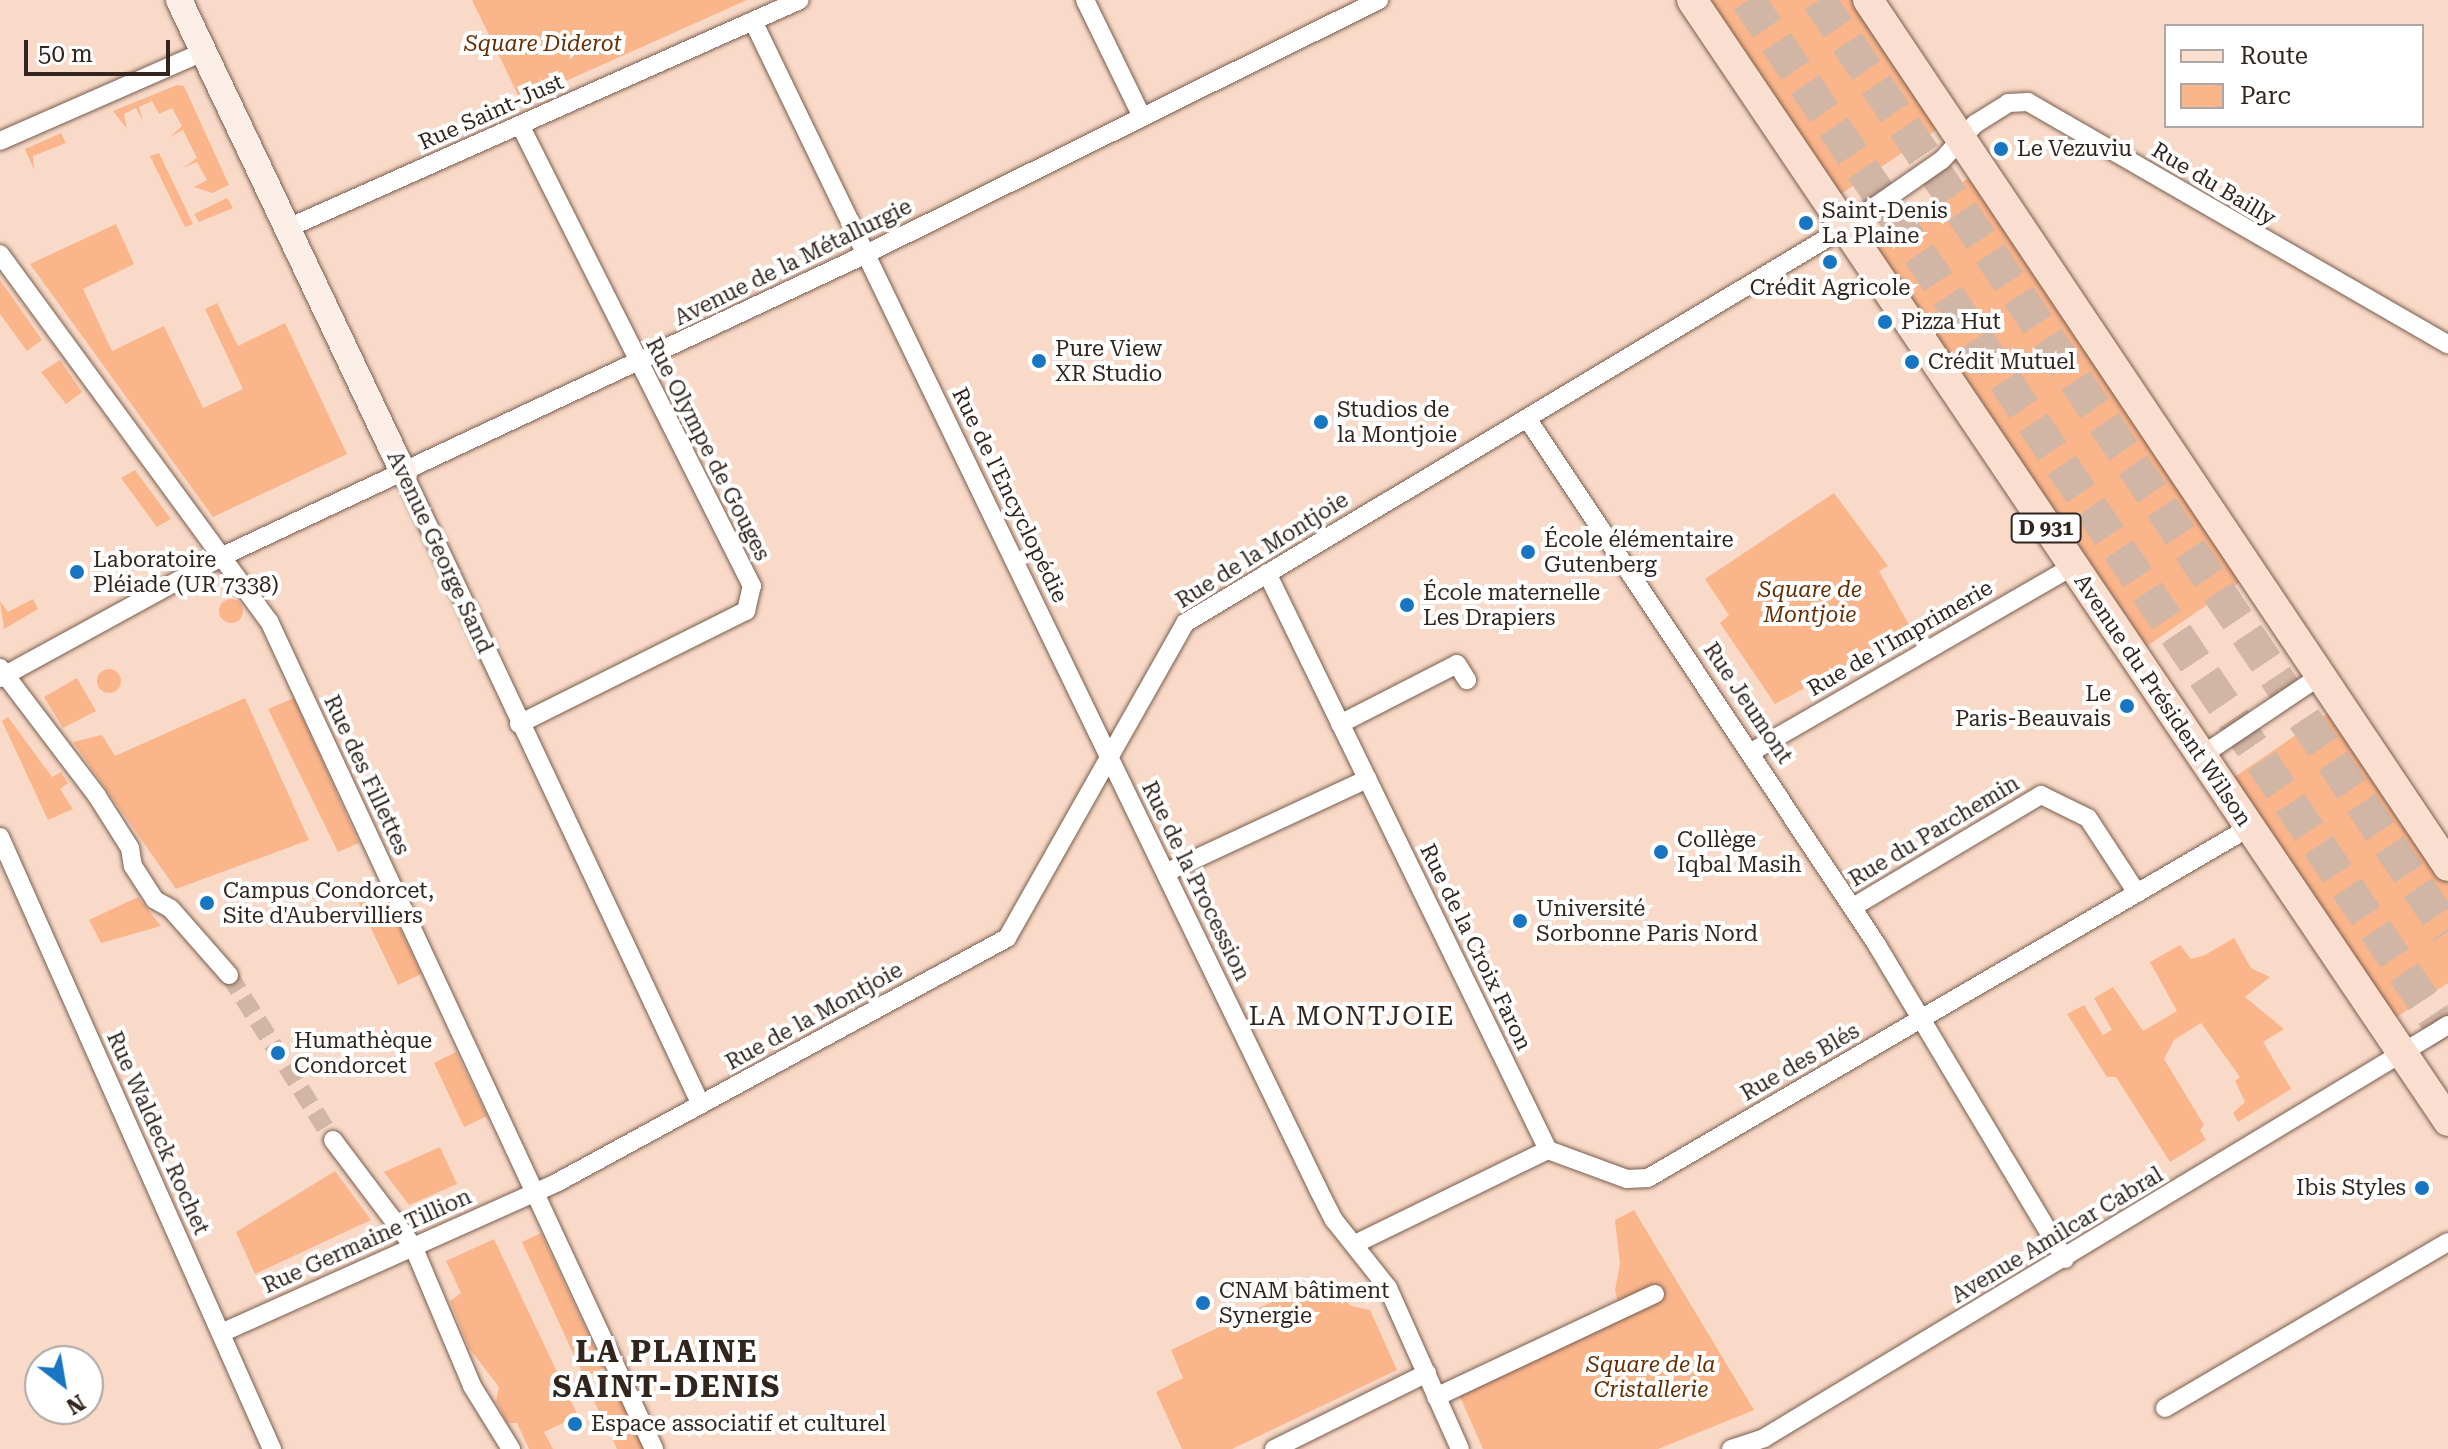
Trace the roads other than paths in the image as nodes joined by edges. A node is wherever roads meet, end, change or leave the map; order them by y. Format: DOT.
graph roads {
  1 [pos="179,0"];
  2 [pos="800,0"];
  3 [pos="1085,0"];
  4 [pos="1379,0"];
  5 [pos="1692,0"];
  6 [pos="1868,0"];
  7 [pos="753,21"];
  8 [pos="203,52"];
  9 [pos="1142,117"];
  10 [pos="520,125"];
  11 [pos="0,141"];
  12 [pos="1962,141"];
  13 [pos="288,228"];
  14 [pos="1844,228"];
  15 [pos="0,254"];
  16 [pos="864,255"];
  17 [pos="2448,344"];
  18 [pos="637,364"];
  19 [pos="1527,418"];
  20 [pos="404,474"];
  21 [pos="223,556"];
  22 [pos="2072,567"];
  23 [pos="1267,573"];
  24 [pos="2,673"];
  25 [pos="2320,676"];
  26 [pos="1467,680"];
  27 [pos="519,724"];
  28 [pos="1340,724"];
  29 [pos="1753,751"];
  30 [pos="2201,756"];
  31 [pos="1108,758"];
  32 [pos="1364,773"];
  33 [pos="2250,827"];
  34 [pos="0,837"];
  35 [pos="2448,866"];
  36 [pos="1167,872"];
  37 [pos="2137,893"];
  38 [pos="1853,907"];
  39 [pos="229,975"];
  40 [pos="1922,1020"];
  41 [pos="2448,1025"];
  42 [pos="2403,1055"];
  43 [pos="701,1105"];
  44 [pos="2448,1121"];
  45 [pos="333,1140"];
  46 [pos="1548,1150"];
  47 [pos="533,1193"];
  48 [pos="2448,1242"];
  49 [pos="1357,1243"];
  50 [pos="413,1246"];
  51 [pos="2065,1259"];
  52 [pos="1655,1294"];
  53 [pos="221,1333"];
  54 [pos="1427,1373"];
  55 [pos="1436,1397"];
  56 [pos="2165,1408"];
  57 [pos="1768,1444"];
  58 [pos="272,1449"];
  59 [pos="511,1449"];
  60 [pos="654,1449"];
  61 [pos="1274,1449"];
  62 [pos="1460,1449"];
  63 [pos="1731,1449"];
  1 -- 8 [label="street, Avenue George Sand"];
  2 -- 7 [label="street, Rue Saint-Just"];
  3 -- 9 [label="street"];
  4 -- 9 [label="street, Avenue de la Métallurgie"];
  5 -- 14 [label="main road, Avenue du Président Wilson / D 931"];
  6 -- 12 [label="main road"];
  7 -- 10 [label="street, Rue Saint-Just"];
  7 -- 16 [label="street, Rue de l'Encyclopédie"];
  8 -- 11 [label="street"];
  8 -- 13 [label="street, Avenue George Sand"];
  9 -- 16 [label="street, Avenue de la Métallurgie"];
  10 -- 13 [label="street, Rue Saint-Just"];
  10 -- 18 [label="street, Rue Olympe de Gouges"];
  12 -- 14 [label="street, Rue de la Montjoie"];
  12 -- 17 [label="street, Rue du Bailly"];
  12 -- 25 [label="main road"];
  13 -- 20 [label="street, Avenue George Sand"];
  14 -- 19 [label="street, Rue de la Montjoie"];
  14 -- 22 [label="main road, Avenue du Président Wilson / D 931"];
  15 -- 21 [label="street, Rue des Fillettes"];
  16 -- 18 [label="street, Avenue de la Métallurgie"];
  16 -- 31 [label="street, Rue de l'Encyclopédie"];
  18 -- 20 [label="street, Avenue de la Métallurgie"];
  18 -- 27 [label="street, Rue Olympe de Gouges"];
  19 -- 23 [label="street, Rue de la Montjoie"];
  19 -- 29 [label="street, Rue Jeumont"];
  20 -- 21 [label="street, Avenue de la Métallurgie"];
  20 -- 27 [label="street, Avenue George Sand"];
  21 -- 24 [label="street, Avenue de la Métallurgie"];
  21 -- 47 [label="street, Rue des Fillettes"];
  22 -- 29 [label="street, Rue de l'Imprimerie"];
  22 -- 30 [label="main road, Avenue du Président Wilson / D 931"];
  23 -- 28 [label="street, Rue de la Croix Faron"];
  23 -- 31 [label="street, Rue de la Montjoie"];
  24 -- 39 [label="street"];
  25 -- 30 [label="street"];
  25 -- 35 [label="main road"];
  26 -- 28 [label="street"];
  27 -- 43 [label="street, Avenue George Sand"];
  28 -- 32 [label="street, Rue de la Croix Faron"];
  29 -- 38 [label="street, Rue Jeumont"];
  30 -- 33 [label="main road, Avenue du Président Wilson / D 931"];
  31 -- 36 [label="street, Rue de la Procession"];
  31 -- 43 [label="street, Rue de la Montjoie"];
  32 -- 36 [label="street"];
  32 -- 46 [label="street, Rue de la Croix Faron"];
  33 -- 37 [label="street, Rue des Blés"];
  33 -- 42 [label="main road, Avenue du Président Wilson / D 931"];
  34 -- 53 [label="street, Rue Waldeck Rochet"];
  36 -- 49 [label="street, Rue de la Procession"];
  37 -- 38 [label="street, Rue du Parchemin"];
  37 -- 40 [label="street, Rue des Blés"];
  38 -- 40 [label="street, Rue Jeumont"];
  40 -- 46 [label="street, Rue des Blés"];
  40 -- 51 [label="street, Rue Jeumont"];
  41 -- 42 [label="street, Avenue Amilcar Cabral"];
  42 -- 44 [label="main road, Avenue du Président Wilson / D 931"];
  42 -- 51 [label="street, Avenue Amilcar Cabral"];
  43 -- 47 [label="street, Rue de la Montjoie"];
  45 -- 50 [label="street"];
  46 -- 49 [label="street"];
  47 -- 50 [label="street, Rue Germaine Tillion"];
  47 -- 60 [label="street, Rue des Fillettes"];
  48 -- 56 [label="street"];
  49 -- 54 [label="street, Rue de la Procession"];
  50 -- 53 [label="street, Rue Germaine Tillion"];
  50 -- 59 [label="street"];
  51 -- 57 [label="street, Avenue Amilcar Cabral"];
  52 -- 55 [label="street"];
  53 -- 58 [label="street, Rue Waldeck Rochet"];
  54 -- 55 [label="street, Rue de la Procession"];
  54 -- 61 [label="street"];
  55 -- 62 [label="street, Rue de la Procession"];
  57 -- 63 [label="street, Avenue Amilcar Cabral"];
}
